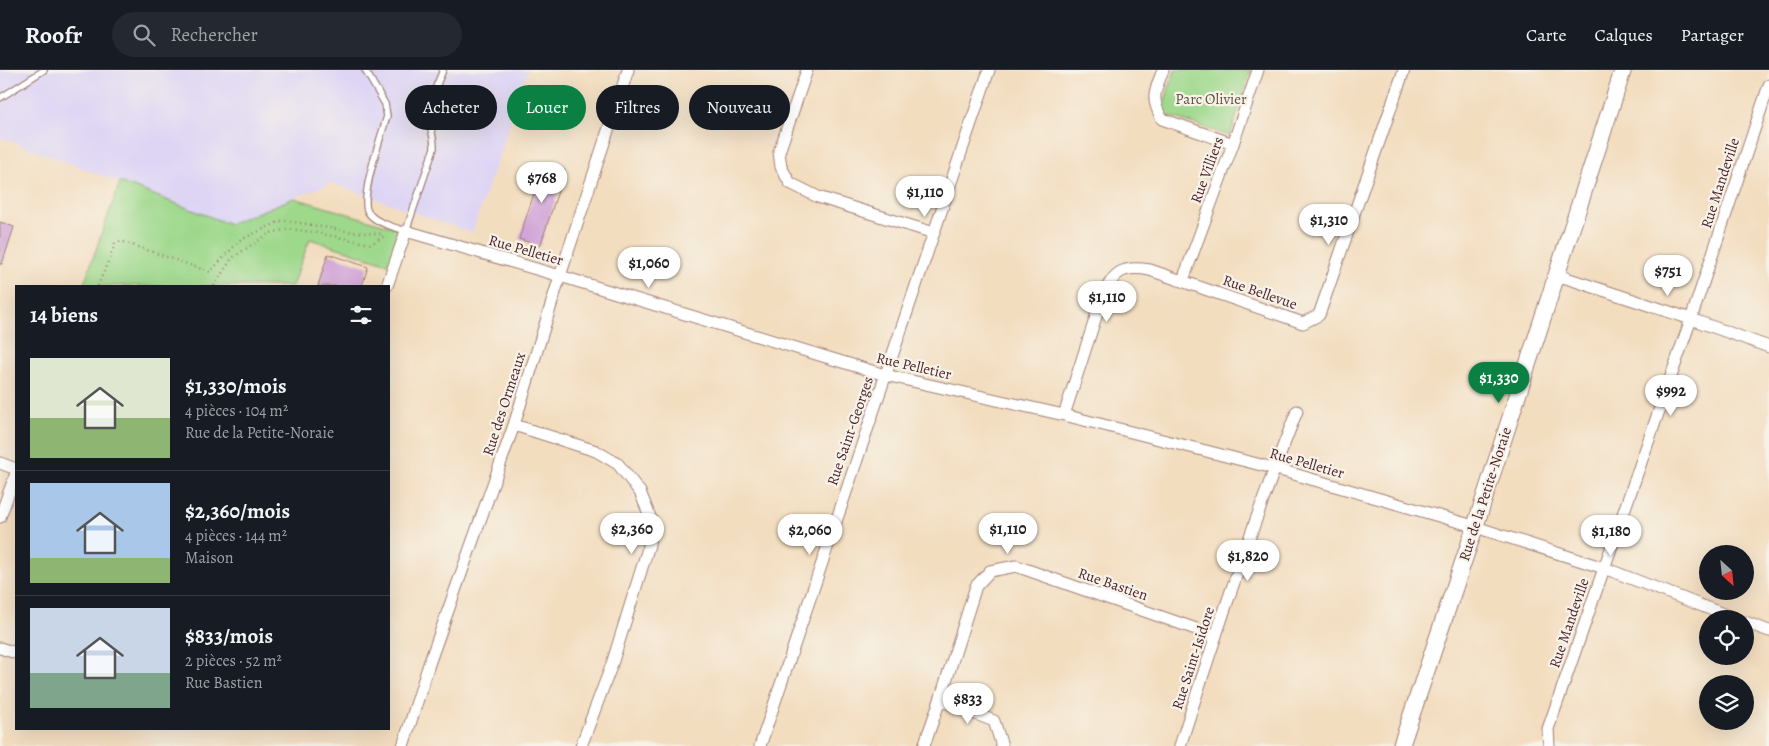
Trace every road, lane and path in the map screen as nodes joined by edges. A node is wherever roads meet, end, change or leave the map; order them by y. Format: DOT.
graph roads {
  1 [pos="44,70"];
  2 [pos="365,70"];
  3 [pos="443,70"];
  4 [pos="628,70"];
  5 [pos="807,70"];
  6 [pos="989,70"];
  7 [pos="1163,70"];
  8 [pos="1258,70"];
  9 [pos="1404,70"];
  10 [pos="1623,70"];
  11 [pos="1769,85"];
  12 [pos="0,98"];
  13 [pos="1233,144"];
  14 [pos="406,231"];
  15 [pos="934,233"];
  16 [pos="1557,275"];
  17 [pos="560,276"];
  18 [pos="1183,280"];
  19 [pos="98,285"];
  20 [pos="215,285"];
  21 [pos="388,285"];
  22 [pos="1691,319"];
  23 [pos="1769,347"];
  24 [pos="885,375"];
  25 [pos="1297,410"];
  26 [pos="1064,415"];
  27 [pos="514,425"];
  28 [pos="0,464"];
  29 [pos="1273,468"];
  30 [pos="15,471"];
  31 [pos="15,474"];
  32 [pos="0,517"];
  33 [pos="1475,527"];
  34 [pos="1604,568"];
  35 [pos="1713,610"];
  36 [pos="1754,625"];
  37 [pos="1769,631"];
  38 [pos="1216,636"];
  39 [pos="0,648"];
  40 [pos="15,653"];
  41 [pos="940,700"];
  42 [pos="403,746"];
  43 [pos="581,746"];
  44 [pos="760,746"];
  45 [pos="924,746"];
  46 [pos="1002,746"];
  47 [pos="1180,746"];
  48 [pos="1401,746"];
  49 [pos="1549,746"];
  1 -- 12 [label="lane"];
  2 -- 14 [label="lane"];
  3 -- 14 [label="lane"];
  4 -- 17 [label="street, Rue des Ormeaux"];
  5 -- 15 [label="street"];
  6 -- 15 [label="street, Rue Saint-Georges"];
  7 -- 13 [label="street"];
  8 -- 13 [label="street, Rue Villiers"];
  9 -- 18 [label="street, Rue Bellevue"];
  10 -- 16 [label="street, Rue de la Petite-Noraie"];
  11 -- 22 [label="street, Rue Mandeville"];
  13 -- 18 [label="street, Rue Villiers"];
  14 -- 17 [label="street, Rue Pelletier"];
  14 -- 21 [label="street"];
  15 -- 24 [label="street, Rue Saint-Georges"];
  16 -- 22 [label="street"];
  16 -- 33 [label="street, Rue de la Petite-Noraie"];
  17 -- 24 [label="street, Rue Pelletier"];
  17 -- 27 [label="street, Rue des Ormeaux"];
  18 -- 26 [label="street, Rue Bellevue"];
  19 -- 20 [label="path"];
  22 -- 23 [label="street"];
  22 -- 34 [label="street, Rue Mandeville"];
  24 -- 26 [label="street, Rue Pelletier"];
  24 -- 44 [label="street, Rue Saint-Georges"];
  25 -- 29 [label="street, Rue Saint-Isidore"];
  26 -- 29 [label="street, Rue Pelletier"];
  27 -- 42 [label="street, Rue des Ormeaux"];
  27 -- 43 [label="street"];
  28 -- 30 [label="street"];
  29 -- 33 [label="street, Rue Pelletier"];
  29 -- 38 [label="street, Rue Saint-Isidore"];
  31 -- 32 [label="street"];
  33 -- 34 [label="street, Rue Pelletier"];
  33 -- 48 [label="street, Rue de la Petite-Noraie"];
  34 -- 35 [label="street, Rue Pelletier"];
  34 -- 49 [label="street, Rue Mandeville"];
  36 -- 37 [label="street"];
  38 -- 41 [label="street, Rue Bastien"];
  38 -- 47 [label="street, Rue Saint-Isidore"];
  39 -- 40 [label="street"];
  41 -- 45 [label="street, Rue Bastien"];
  41 -- 46 [label="street"];
}
